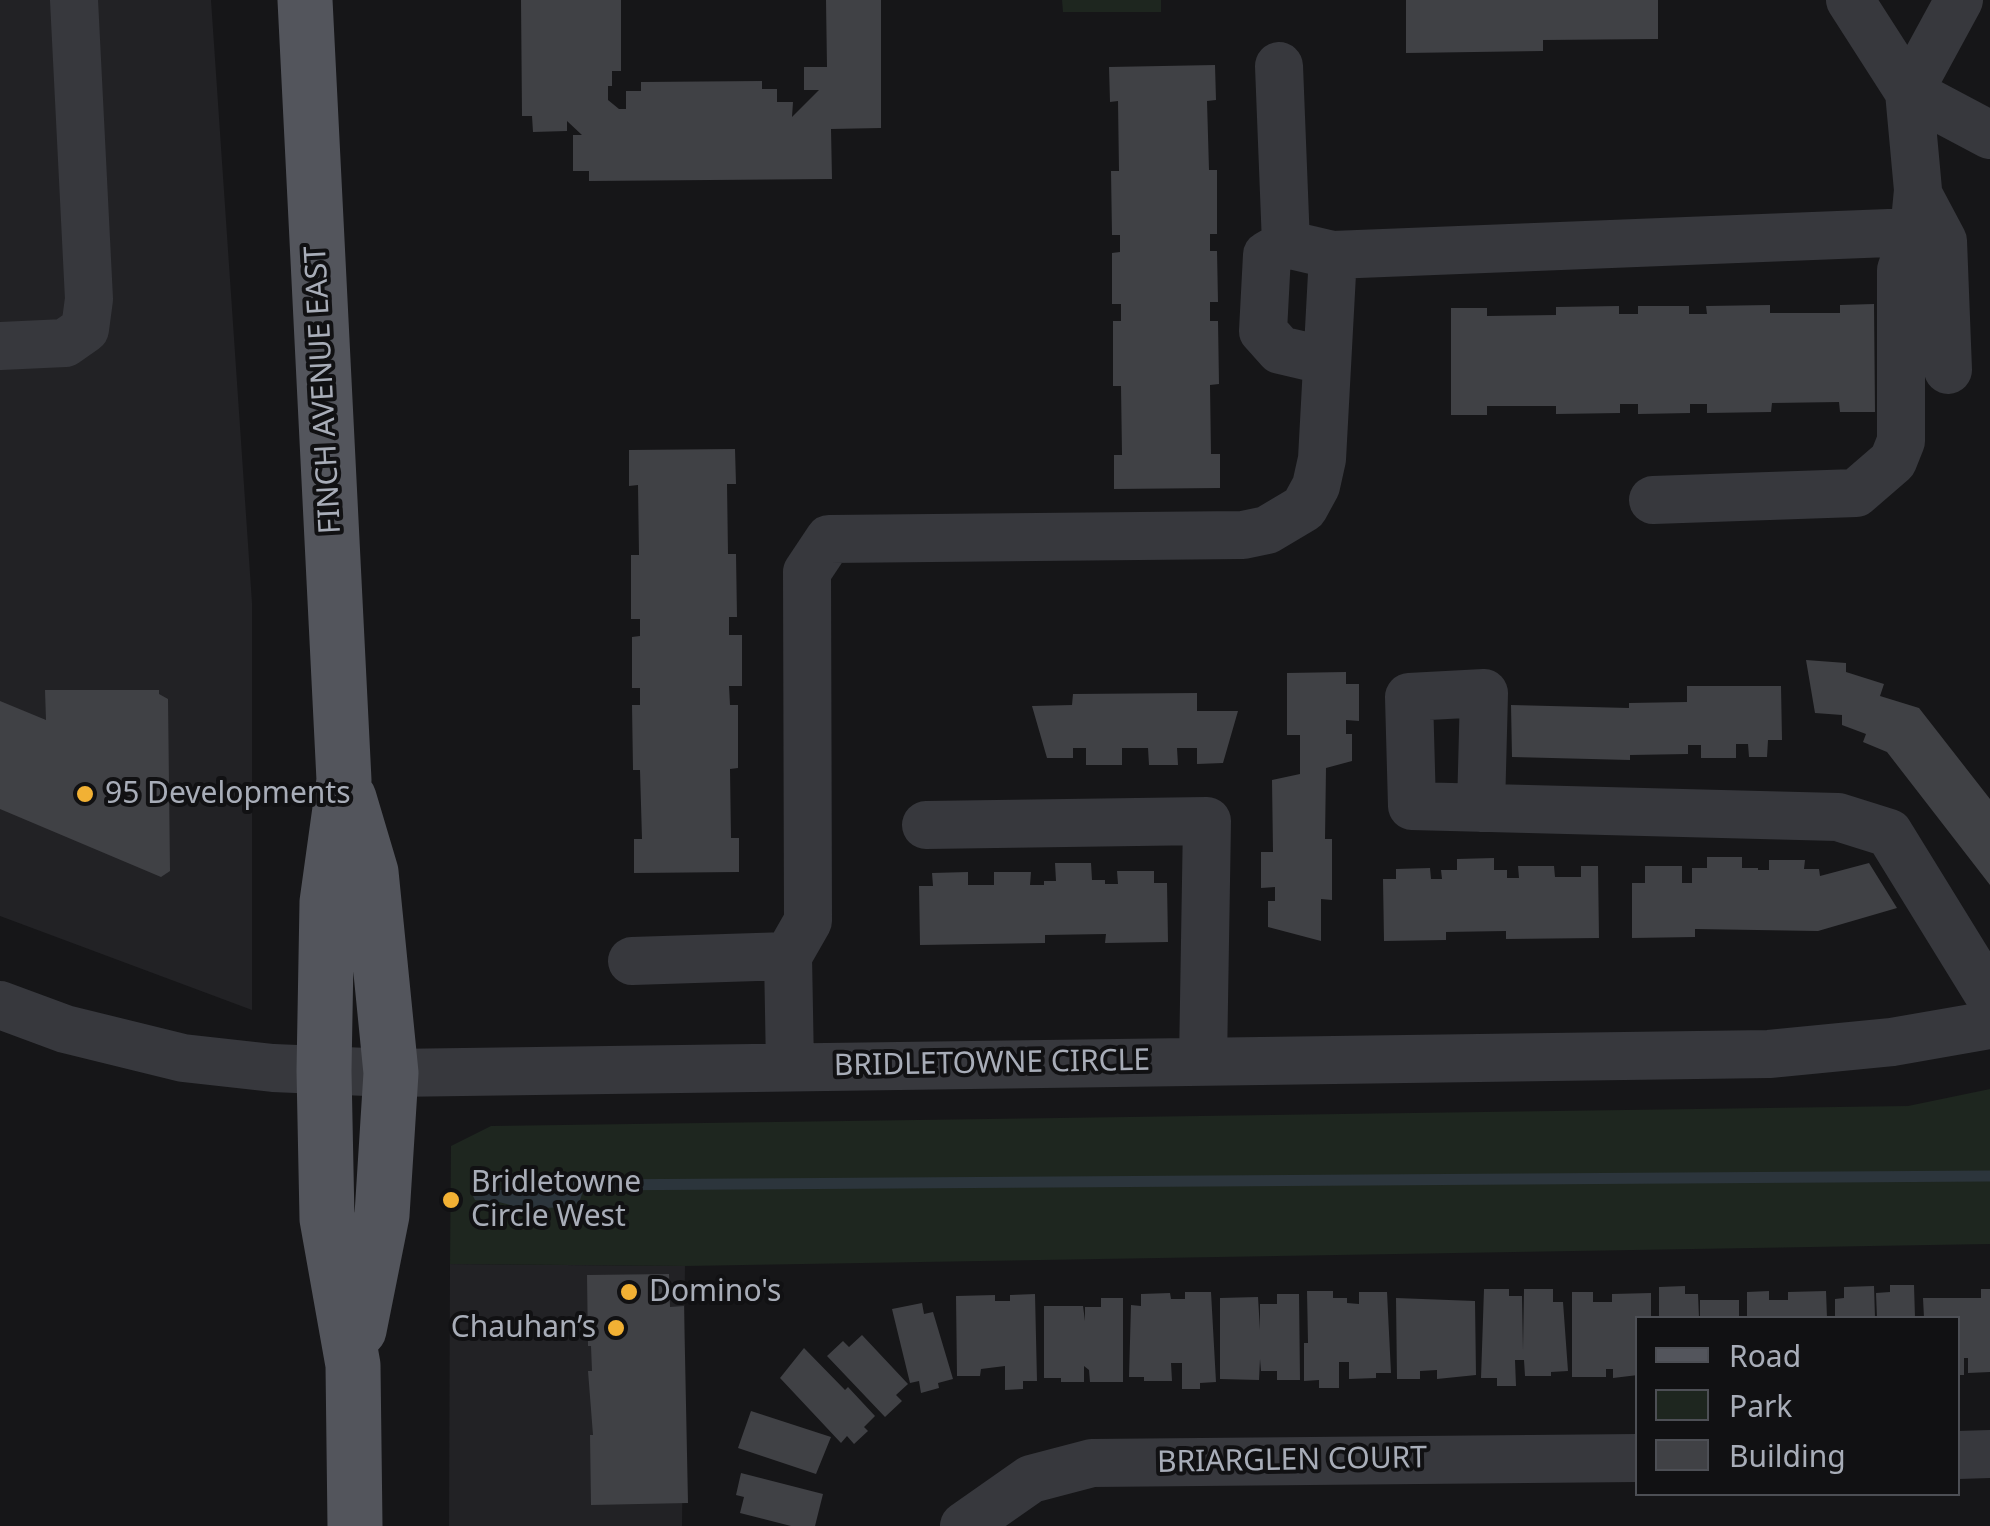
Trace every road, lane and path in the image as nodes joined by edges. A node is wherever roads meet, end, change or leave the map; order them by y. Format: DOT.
graph roads {
  1 [pos="74,0"];
  2 [pos="305,0"];
  3 [pos="1850,0"];
  4 [pos="1959,0"];
  5 [pos="1279,66"];
  6 [pos="1910,92"];
  7 [pos="1990,135"];
  8 [pos="1916,213"];
  9 [pos="1286,244"];
  10 [pos="1333,255"];
  11 [pos="0,346"];
  12 [pos="1327,361"];
  13 [pos="1948,370"];
  14 [pos="1653,500"];
  15 [pos="344,780"];
  16 [pos="1480,808"];
  17 [pos="926,825"];
  18 [pos="788,956"];
  19 [pos="632,960"];
  20 [pos="1990,997"];
  21 [pos="0,1005"];
  22 [pos="1990,1025"];
  23 [pos="1204,1062"];
  24 [pos="790,1067"];
  25 [pos="324,1070"];
  26 [pos="390,1072"];
  27 [pos="352,1365"];
  28 [pos="1990,1454"];
  29 [pos="1960,1455"];
  30 [pos="1635,1458"];
  31 [pos="356,1526"];
  32 [pos="964,1526"];
  1 -- 11 [label="street"];
  2 -- 15 [label="main road, FINCH AVENUE EAST"];
  3 -- 6 [label="street"];
  4 -- 6 [label="street"];
  5 -- 9 [label="street"];
  6 -- 7 [label="street"];
  6 -- 8 [label="street"];
  8 -- 10 [label="street"];
  8 -- 13 [label="street"];
  8 -- 14 [label="street"];
  9 -- 10 [label="street"];
  9 -- 12 [label="street"];
  10 -- 12 [label="street"];
  12 -- 18 [label="street"];
  15 -- 25 [label="main road, FINCH AVENUE EAST"];
  15 -- 26 [label="main road, FINCH AVENUE EAST"];
  16 -- 20 [label="street"];
  17 -- 23 [label="street"];
  18 -- 19 [label="street"];
  18 -- 24 [label="street"];
  21 -- 25 [label="street, BRIDLETOWNE CIRCLE"];
  22 -- 23 [label="street, BRIDLETOWNE CIRCLE"];
  23 -- 24 [label="street, BRIDLETOWNE CIRCLE"];
  24 -- 26 [label="street, BRIDLETOWNE CIRCLE"];
  25 -- 26 [label="street, BRIDLETOWNE CIRCLE"];
  25 -- 27 [label="main road, FINCH AVENUE EAST"];
  26 -- 27 [label="main road, FINCH AVENUE EAST"];
  27 -- 31 [label="main road, FINCH AVENUE EAST"];
  28 -- 29 [label="street"];
  30 -- 32 [label="street, BRIARGLEN COURT"];
}
